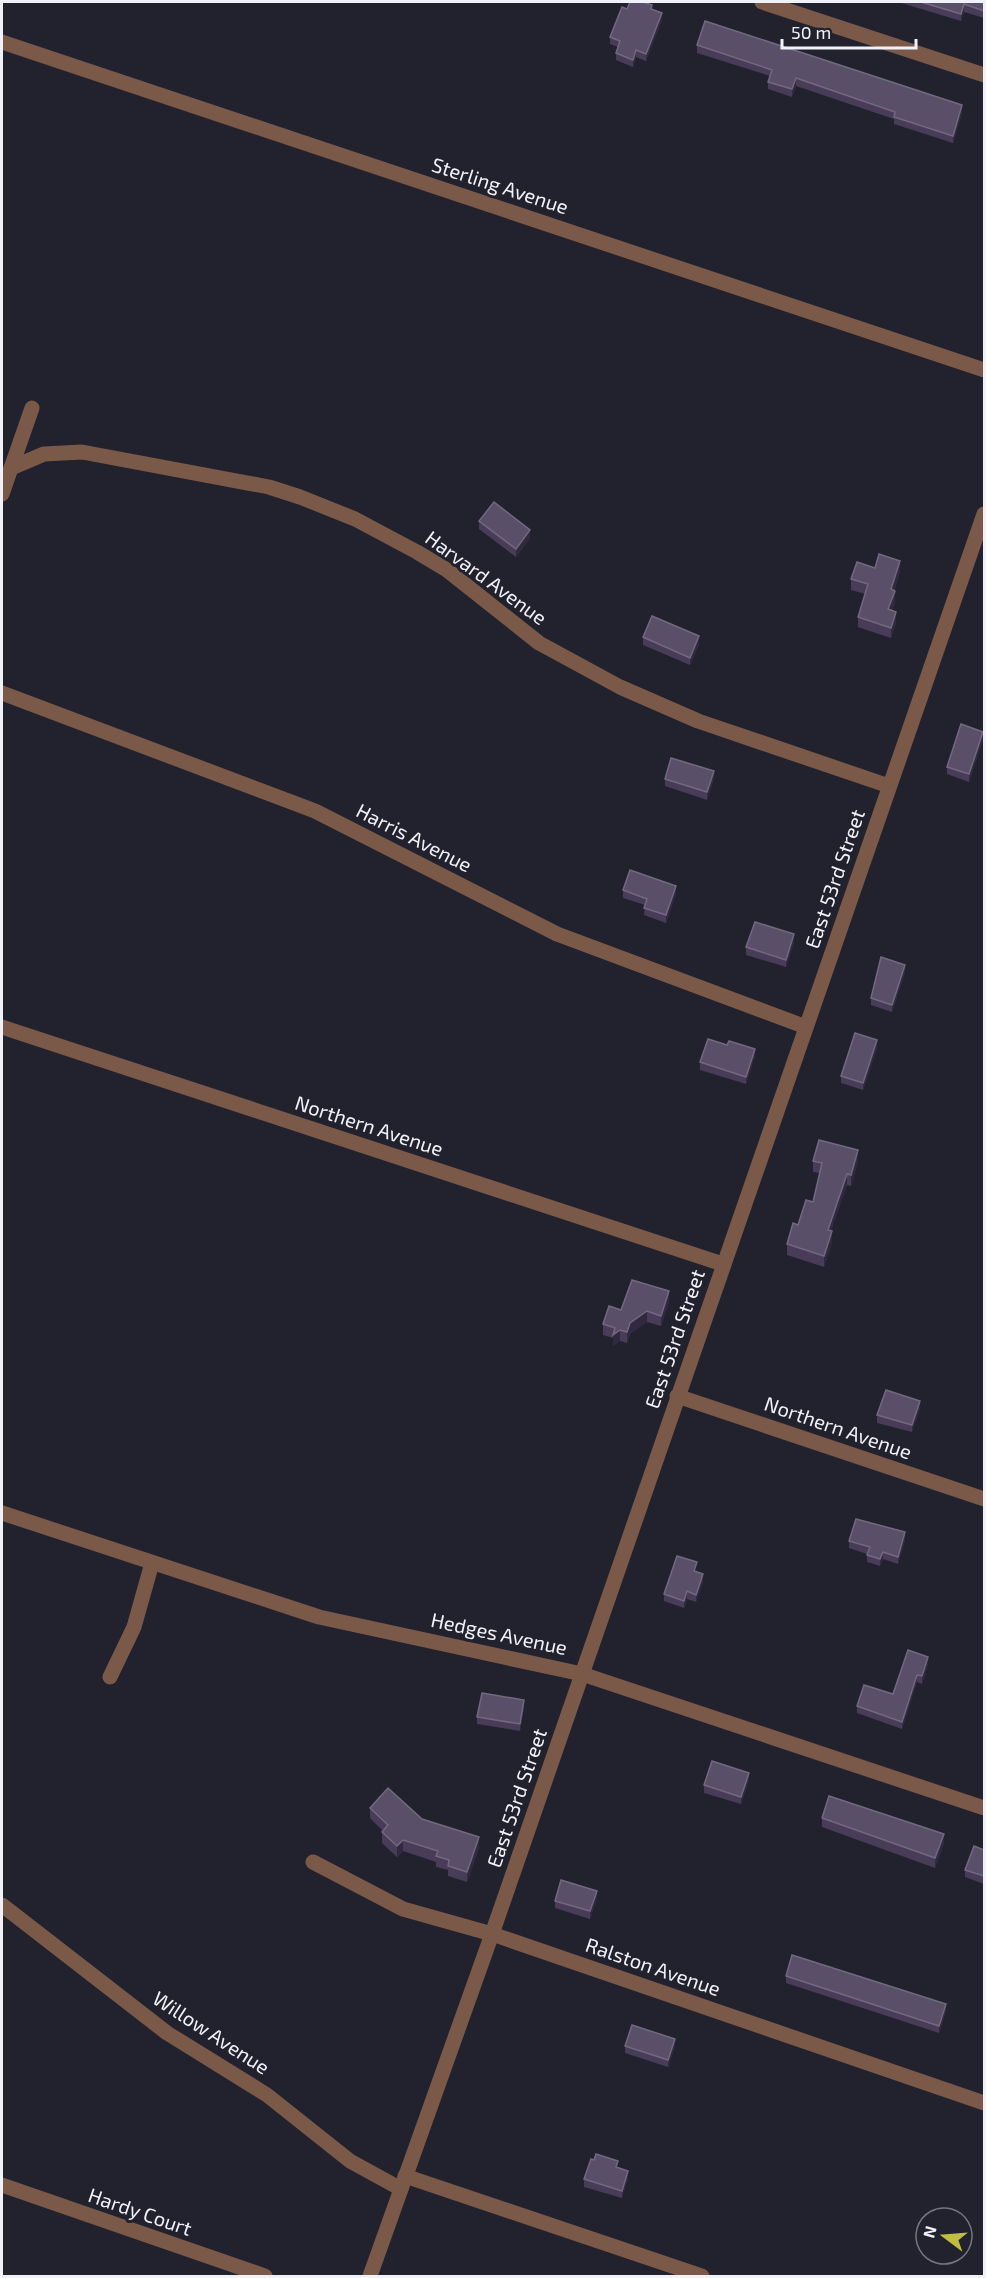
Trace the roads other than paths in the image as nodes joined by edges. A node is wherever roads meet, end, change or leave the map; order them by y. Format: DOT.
graph roads {
  1 [pos="762,2"];
  2 [pos="2,42"];
  3 [pos="984,75"];
  4 [pos="984,370"];
  5 [pos="32,408"];
  6 [pos="11,468"];
  7 [pos="2,494"];
  8 [pos="984,514"];
  9 [pos="2,693"];
  10 [pos="889,786"];
  11 [pos="2,1027"];
  12 [pos="806,1027"];
  13 [pos="723,1264"];
  14 [pos="677,1396"];
  15 [pos="984,1499"];
  16 [pos="2,1513"];
  17 [pos="152,1563"];
  18 [pos="582,1674"];
  19 [pos="110,1677"];
  20 [pos="984,1808"];
  21 [pos="314,1862"];
  22 [pos="2,1905"];
  23 [pos="492,1934"];
  24 [pos="984,2103"];
  25 [pos="403,2183"];
  26 [pos="2,2185"];
  27 [pos="265,2277"];
  28 [pos="370,2277"];
  29 [pos="702,2277"];
  1 -- 3 [label="street"];
  2 -- 4 [label="street, Sterling Avenue"];
  5 -- 6 [label="street"];
  6 -- 7 [label="street"];
  6 -- 10 [label="street, Harvard Avenue"];
  8 -- 10 [label="street, East 53rd Street"];
  9 -- 12 [label="street, Harris Avenue"];
  10 -- 12 [label="street, East 53rd Street"];
  11 -- 13 [label="street, Northern Avenue"];
  12 -- 13 [label="street, East 53rd Street"];
  13 -- 14 [label="street, East 53rd Street"];
  14 -- 15 [label="street, Northern Avenue"];
  14 -- 18 [label="street, East 53rd Street"];
  16 -- 17 [label="street, Hedges Avenue"];
  17 -- 18 [label="street, Hedges Avenue"];
  17 -- 19 [label="street"];
  18 -- 20 [label="street, Hedges Avenue"];
  18 -- 23 [label="street, East 53rd Street"];
  21 -- 23 [label="street, Ralston Avenue"];
  22 -- 25 [label="street, Willow Avenue"];
  23 -- 24 [label="street, Ralston Avenue"];
  23 -- 25 [label="street, East 53rd Street"];
  25 -- 28 [label="street, East 53rd Street"];
  25 -- 29 [label="street, Willow Avenue"];
  26 -- 27 [label="street, Hardy Court"];
}
